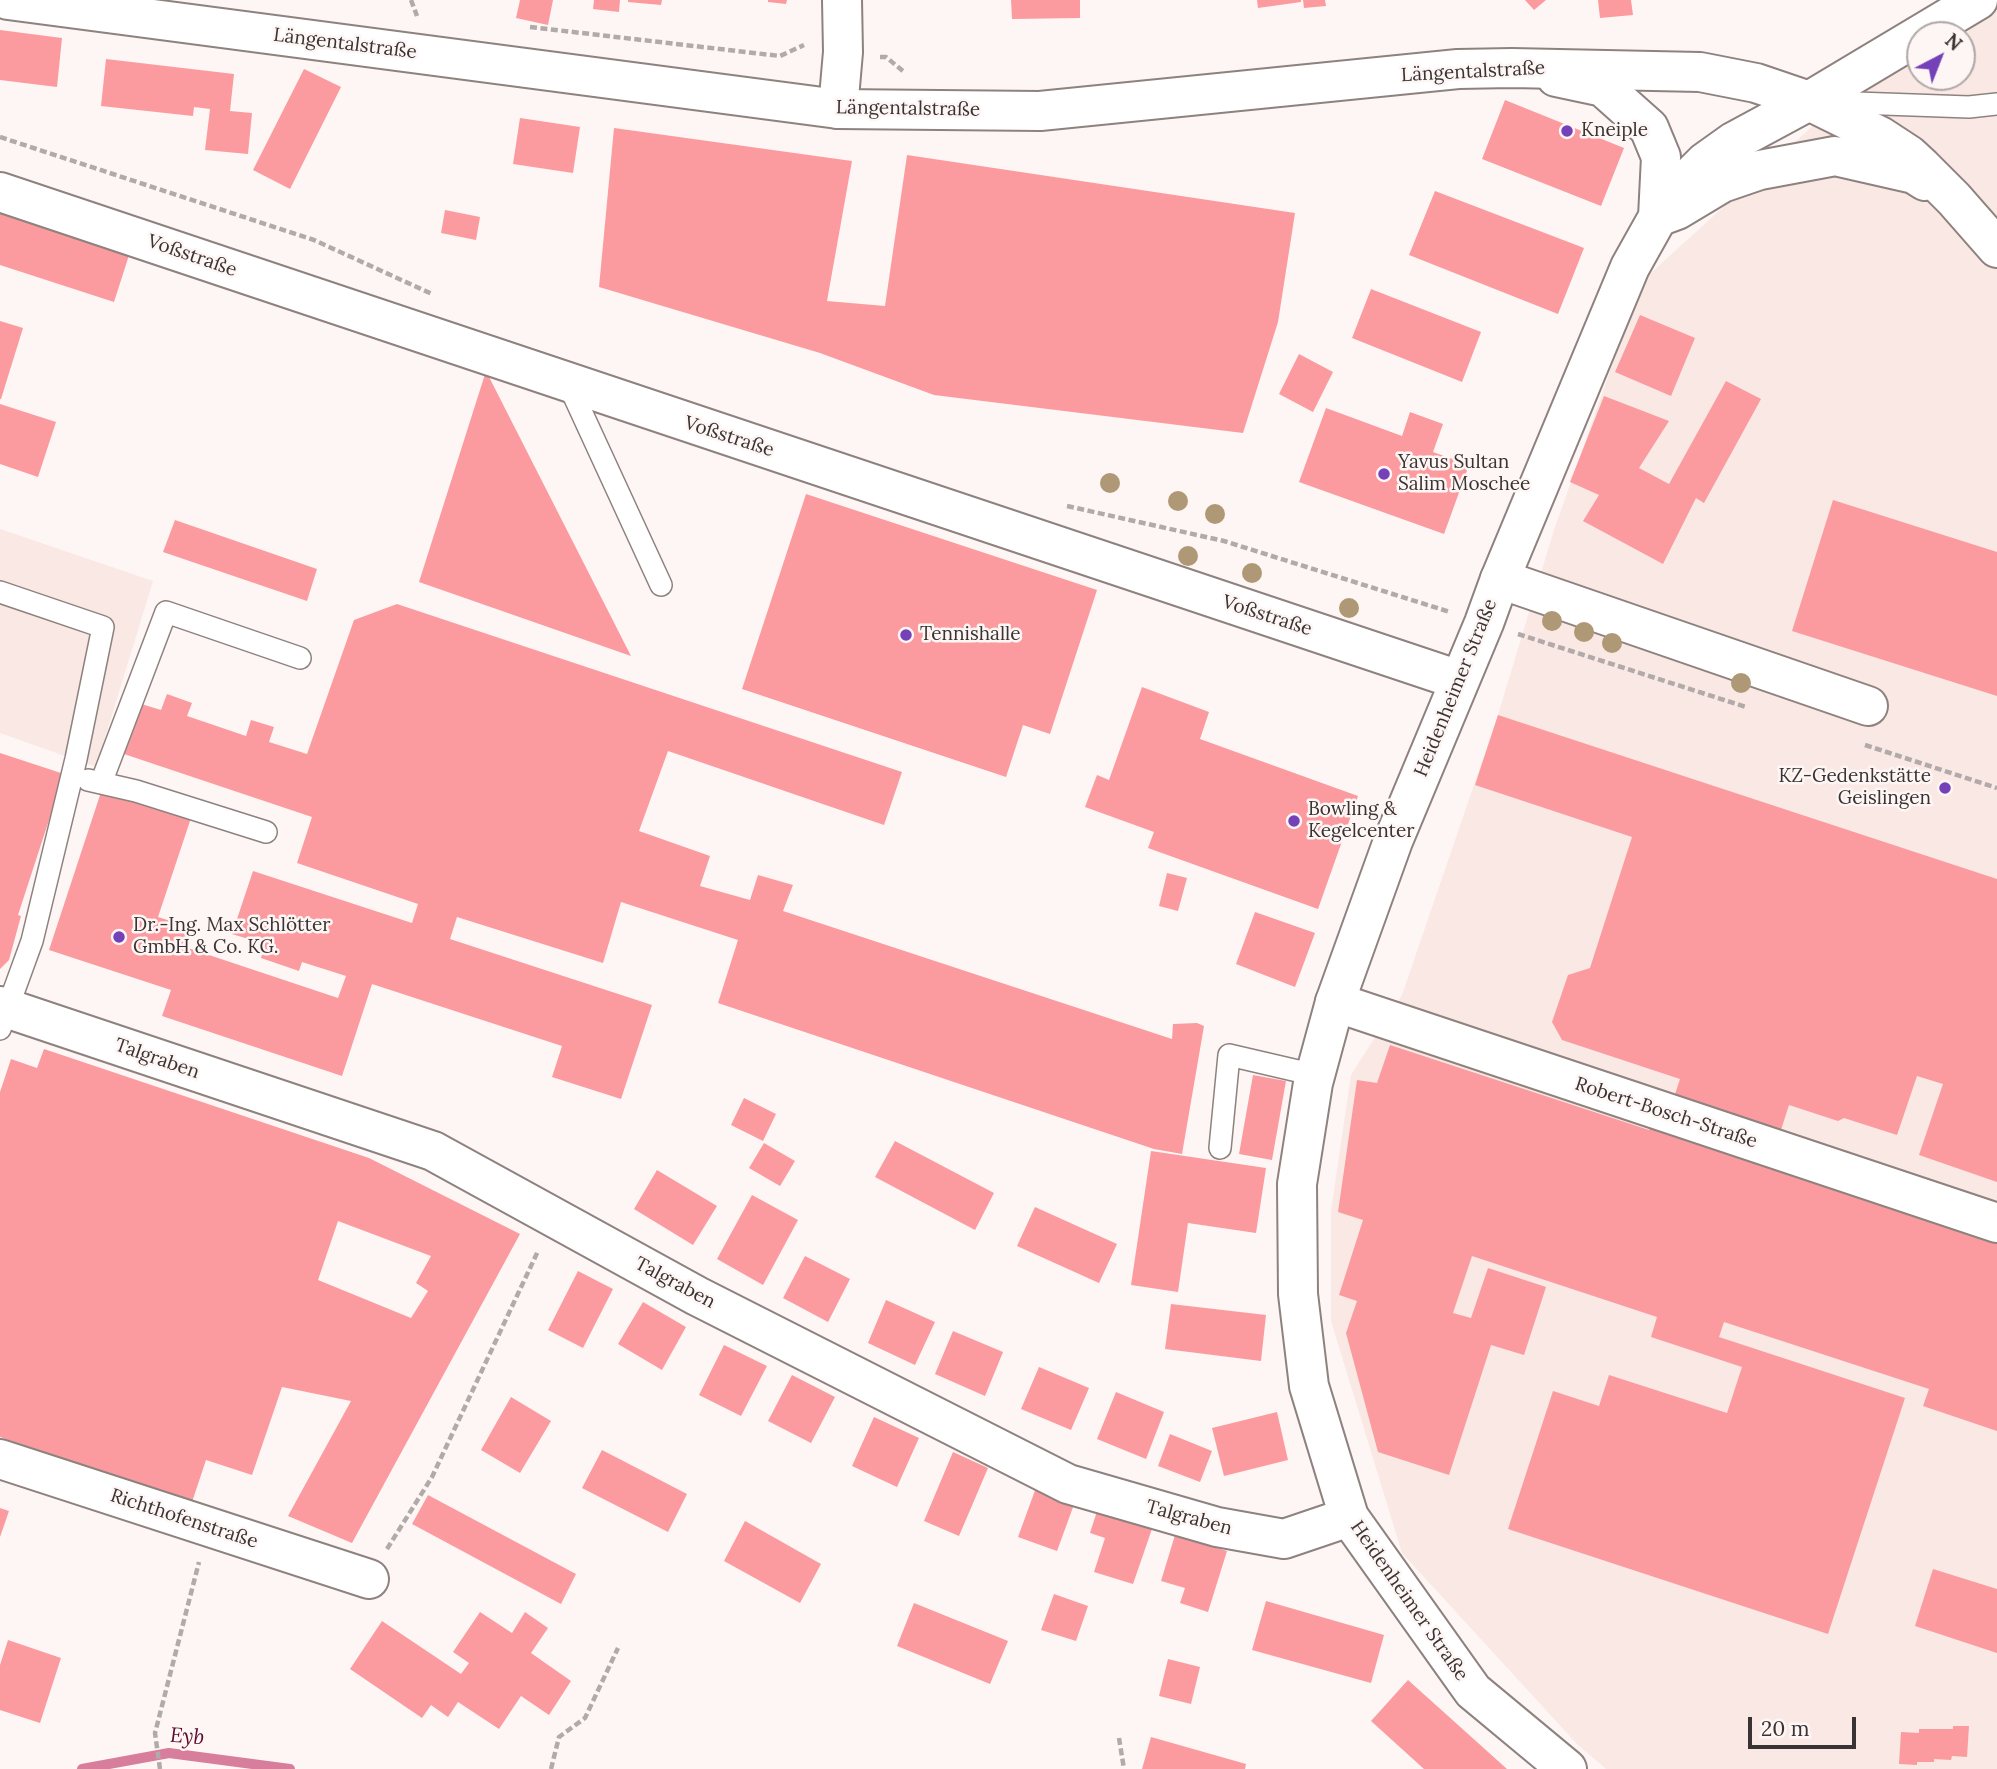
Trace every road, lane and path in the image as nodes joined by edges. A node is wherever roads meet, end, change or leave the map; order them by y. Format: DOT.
graph roads {
  1 [pos="8,0"];
  2 [pos="411,0"];
  3 [pos="842,0"];
  4 [pos="1978,0"];
  5 [pos="429,17"];
  6 [pos="527,27"];
  7 [pos="843,52"];
  8 [pos="1512,68"];
  9 [pos="916,72"];
  10 [pos="1810,102"];
  11 [pos="1997,104"];
  12 [pos="838,109"];
  13 [pos="0,137"];
  14 [pos="0,192"];
  15 [pos="1954,198"];
  16 [pos="1658,217"];
  17 [pos="1997,248"];
  18 [pos="441,298"];
  19 [pos="568,383"];
  20 [pos="1059,504"];
  21 [pos="1500,579"];
  22 [pos="661,585"];
  23 [pos="0,592"];
  24 [pos="1484,623"];
  25 [pos="300,658"];
  26 [pos="1459,680"];
  27 [pos="1868,706"];
  28 [pos="1753,709"];
  29 [pos="1859,743"];
  30 [pos="72,776"];
  31 [pos="101,783"];
  32 [pos="1997,788"];
  33 [pos="266,832"];
  34 [pos="1335,1002"];
  35 [pos="3,1015"];
  36 [pos="1315,1075"];
  37 [pos="1220,1149"];
  38 [pos="554,1217"];
  39 [pos="1997,1223"];
  40 [pos="0,1459"];
  41 [pos="1349,1517"];
  42 [pos="403,1523"];
  43 [pos="208,1527"];
  44 [pos="369,1579"];
  45 [pos="618,1648"];
  46 [pos="1119,1738"];
  47 [pos="551,1768"];
  48 [pos="160,1769"];
  49 [pos="1124,1769"];
  50 [pos="1567,1769"];
  1 -- 12 [label="street, Längentalstraße"];
  2 -- 5 [label="path"];
  3 -- 7 [label="street"];
  4 -- 10 [label="street, Heidenheimer Straße"];
  6 -- 7 [label="path"];
  7 -- 9 [label="path"];
  7 -- 12 [label="street"];
  8 -- 10 [label="street, Längentalstraße"];
  8 -- 12 [label="street, Längentalstraße"];
  8 -- 16 [label="street"];
  10 -- 11 [label="lane"];
  10 -- 15 [label="street"];
  10 -- 16 [label="street, Heidenheimer Straße"];
  13 -- 18 [label="path"];
  14 -- 19 [label="street, Voßstraße"];
  15 -- 16 [label="street"];
  15 -- 17 [label="street"];
  16 -- 21 [label="street, Heidenheimer Straße"];
  19 -- 22 [label="lane"];
  19 -- 26 [label="street, Voßstraße"];
  20 -- 24 [label="path"];
  21 -- 24 [label="street, Heidenheimer Straße"];
  21 -- 27 [label="street"];
  23 -- 30 [label="lane"];
  24 -- 26 [label="street, Heidenheimer Straße"];
  24 -- 28 [label="path"];
  25 -- 31 [label="lane"];
  26 -- 34 [label="street, Heidenheimer Straße"];
  29 -- 32 [label="path"];
  30 -- 31 [label="lane"];
  30 -- 35 [label="lane"];
  31 -- 33 [label="lane"];
  34 -- 36 [label="street, Heidenheimer Straße"];
  34 -- 39 [label="street, Robert-Bosch-Straße"];
  35 -- 38 [label="street, Talgraben"];
  36 -- 37 [label="lane"];
  36 -- 41 [label="street, Heidenheimer Straße"];
  38 -- 41 [label="street, Talgraben"];
  38 -- 42 [label="path"];
  40 -- 43 [label="street, Richthofenstraße"];
  41 -- 50 [label="street, Heidenheimer Straße"];
  43 -- 44 [label="street, Richthofenstraße"];
  43 -- 48 [label="path"];
  45 -- 47 [label="path"];
  46 -- 49 [label="path"];
}
